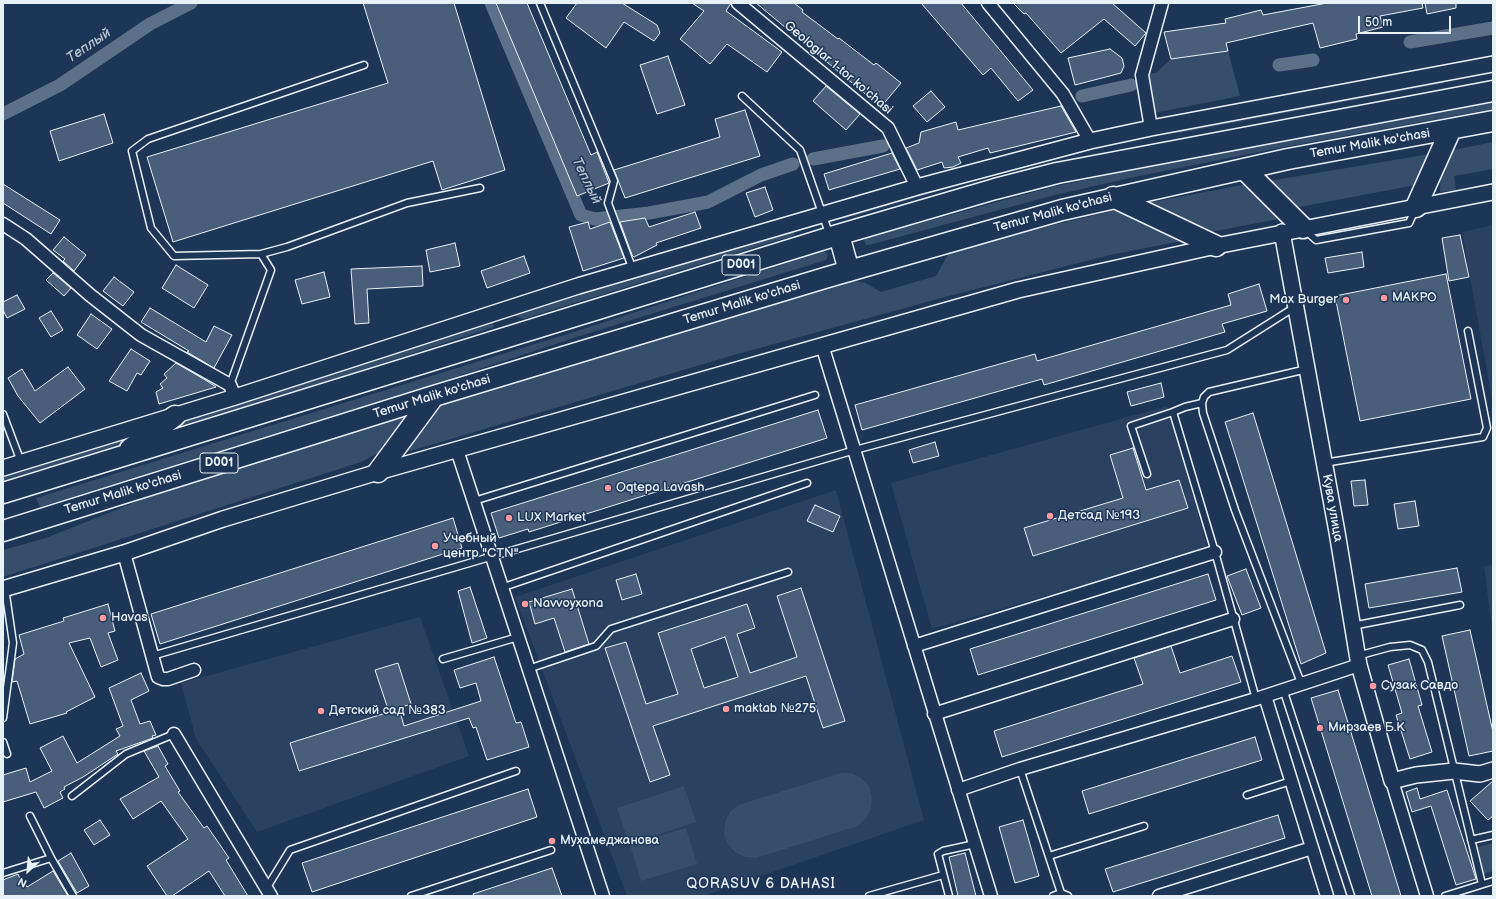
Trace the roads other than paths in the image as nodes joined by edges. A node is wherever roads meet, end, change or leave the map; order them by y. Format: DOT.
graph roads {
  1 [pos="540,3"];
  2 [pos="738,3"];
  3 [pos="988,3"];
  4 [pos="1162,3"];
  5 [pos="1493,64"];
  6 [pos="364,65"];
  7 [pos="1493,91"];
  8 [pos="742,96"];
  9 [pos="1493,121"];
  10 [pos="1151,128"];
  11 [pos="1451,129"];
  12 [pos="1090,141"];
  13 [pos="1244,169"];
  14 [pos="917,187"];
  15 [pos="480,188"];
  16 [pos="1493,192"];
  17 [pos="1113,197"];
  18 [pos="1416,207"];
  19 [pos="823,214"];
  20 [pos="3,224"];
  21 [pos="1303,228"];
  22 [pos="1282,232"];
  23 [pos="835,236"];
  24 [pos="1216,246"];
  25 [pos="261,254"];
  26 [pos="633,270"];
  27 [pos="849,271"];
  28 [pos="1295,307"];
  29 [pos="1468,330"];
  30 [pos="822,346"];
  31 [pos="1307,369"];
  32 [pos="232,391"];
  33 [pos="815,395"];
  34 [pos="434,396"];
  35 [pos="1202,402"];
  36 [pos="1173,412"];
  37 [pos="3,414"];
  38 [pos="175,416"];
  39 [pos="457,450"];
  40 [pos="855,450"];
  41 [pos="118,459"];
  42 [pos="21,462"];
  43 [pos="1324,462"];
  44 [pos="3,468"];
  45 [pos="378,472"];
  46 [pos="1147,474"];
  47 [pos="807,483"];
  48 [pos="3,493"];
  49 [pos="474,501"];
  50 [pos="3,531"];
  51 [pos="1215,552"];
  52 [pos="124,553"];
  53 [pos="490,556"];
  54 [pos="788,572"];
  55 [pos="501,588"];
  56 [pos="4,589"];
  57 [pos="1460,605"];
  58 [pos="6,618"];
  59 [pos="1233,619"];
  60 [pos="1352,626"];
  61 [pos="518,637"];
  62 [pos="914,646"];
  63 [pos="151,656"];
  64 [pos="443,660"];
  65 [pos="1358,660"];
  66 [pos="528,669"];
  67 [pos="194,670"];
  68 [pos="1300,683"];
  69 [pos="1283,689"];
  70 [pos="1260,698"];
  71 [pos="934,714"];
  72 [pos="3,718"];
  73 [pos="174,734"];
  74 [pos="3,742"];
  75 [pos="7,754"];
  76 [pos="1020,769"];
  77 [pos="1493,770"];
  78 [pos="516,771"];
  79 [pos="1454,771"];
  80 [pos="1291,781"];
  81 [pos="1392,781"];
  82 [pos="958,790"];
  83 [pos="1247,795"];
  84 [pos="72,796"];
  85 [pos="30,816"];
  86 [pos="1144,826"];
  87 [pos="1493,835"];
  88 [pos="1471,840"];
  89 [pos="975,844"];
  90 [pos="1312,848"];
  91 [pos="551,850"];
  92 [pos="1049,856"];
  93 [pos="51,858"];
  94 [pos="3,873"];
  95 [pos="943,875"];
  96 [pos="1493,881"];
  97 [pos="1482,884"];
  98 [pos="268,892"];
  99 [pos="1061,893"];
  100 [pos="73,896"];
  101 [pos="411,896"];
  102 [pos="603,896"];
  103 [pos="870,896"];
  104 [pos="949,896"];
  105 [pos="991,896"];
  106 [pos="1052,896"];
  107 [pos="1068,896"];
  108 [pos="1159,896"];
  109 [pos="1327,896"];
  110 [pos="1351,896"];
  111 [pos="1427,896"];
  112 [pos="1445,896"];
  1 -- 26 [label="lane"];
  2 -- 14 [label="street, Geologlar 1-tor ko'chasi"];
  3 -- 12 [label="street"];
  4 -- 10 [label="street"];
  5 -- 10 [label="street"];
  6 -- 25 [label="lane"];
  7 -- 23 [label="highway, D001"];
  8 -- 19 [label="lane"];
  9 -- 11 [label="highway, Temur Malik ko'chasi / D001"];
  10 -- 12 [label="street"];
  11 -- 13 [label="highway, Temur Malik ko'chasi / D001"];
  11 -- 18 [label="highway"];
  12 -- 14 [label="street"];
  13 -- 17 [label="highway, Temur Malik ko'chasi / D001"];
  13 -- 21 [label="highway"];
  14 -- 19 [label="street"];
  15 -- 25 [label="lane"];
  16 -- 18 [label="street"];
  17 -- 24 [label="highway"];
  17 -- 27 [label="highway, Temur Malik ko'chasi / D001"];
  18 -- 21 [label="street"];
  19 -- 23 [label="lane"];
  19 -- 26 [label="street"];
  20 -- 32 [label="street"];
  21 -- 22 [label="street"];
  22 -- 24 [label="street"];
  22 -- 28 [label="street, Кува улица"];
  23 -- 27 [label="highway"];
  23 -- 41 [label="highway, D001"];
  24 -- 30 [label="street"];
  25 -- 32 [label="lane"];
  26 -- 32 [label="street"];
  27 -- 34 [label="highway, Temur Malik ko'chasi / D001"];
  28 -- 31 [label="street, Кува улица"];
  28 -- 40 [label="lane"];
  29 -- 43 [label="lane"];
  30 -- 39 [label="street"];
  30 -- 40 [label="street"];
  31 -- 35 [label="lane"];
  31 -- 43 [label="street, Кува улица"];
  32 -- 38 [label="street"];
  33 -- 49 [label="lane"];
  34 -- 45 [label="highway"];
  34 -- 50 [label="highway, Temur Malik ko'chasi / D001"];
  35 -- 36 [label="lane"];
  35 -- 68 [label="lane"];
  36 -- 46 [label="lane"];
  36 -- 51 [label="lane"];
  37 -- 42 [label="lane"];
  38 -- 41 [label="highway"];
  38 -- 42 [label="street"];
  39 -- 45 [label="street"];
  39 -- 49 [label="street"];
  40 -- 53 [label="lane"];
  40 -- 62 [label="street"];
  41 -- 48 [label="highway, D001"];
  42 -- 44 [label="street"];
  43 -- 60 [label="street, Кува улица"];
  45 -- 52 [label="street"];
  47 -- 55 [label="lane"];
  49 -- 53 [label="street"];
  51 -- 59 [label="lane"];
  51 -- 62 [label="street"];
  52 -- 56 [label="street"];
  52 -- 63 [label="street"];
  53 -- 55 [label="street"];
  53 -- 63 [label="lane"];
  54 -- 66 [label="lane"];
  55 -- 61 [label="street"];
  56 -- 58 [label="lane"];
  57 -- 60 [label="lane"];
  58 -- 72 [label="lane"];
  59 -- 70 [label="lane"];
  59 -- 71 [label="street"];
  60 -- 65 [label="street, Кува улица"];
  61 -- 64 [label="lane"];
  61 -- 66 [label="street"];
  62 -- 71 [label="street"];
  63 -- 67 [label="street"];
  65 -- 68 [label="street"];
  65 -- 79 [label="lane"];
  65 -- 81 [label="street, Кува улица"];
  66 -- 102 [label="street"];
  68 -- 69 [label="street"];
  69 -- 70 [label="street"];
  69 -- 110 [label="lane"];
  70 -- 76 [label="street"];
  70 -- 80 [label="street"];
  71 -- 82 [label="street"];
  73 -- 84 [label="lane"];
  73 -- 98 [label="street"];
  74 -- 75 [label="lane"];
  76 -- 82 [label="street"];
  76 -- 92 [label="lane"];
  77 -- 79 [label="street"];
  78 -- 98 [label="lane"];
  79 -- 81 [label="street"];
  79 -- 88 [label="lane"];
  80 -- 83 [label="lane"];
  80 -- 90 [label="street"];
  81 -- 111 [label="street"];
  82 -- 89 [label="street"];
  85 -- 93 [label="lane"];
  86 -- 92 [label="lane"];
  87 -- 88 [label="lane"];
  88 -- 97 [label="lane"];
  89 -- 95 [label="lane"];
  89 -- 105 [label="street"];
  90 -- 108 [label="street"];
  90 -- 109 [label="street"];
  91 -- 101 [label="lane"];
  92 -- 99 [label="lane"];
  93 -- 94 [label="lane"];
  93 -- 100 [label="lane"];
  95 -- 103 [label="lane"];
  95 -- 104 [label="lane"];
  96 -- 97 [label="lane"];
  97 -- 112 [label="lane"];
  99 -- 106 [label="lane"];
  99 -- 107 [label="lane"];
}
